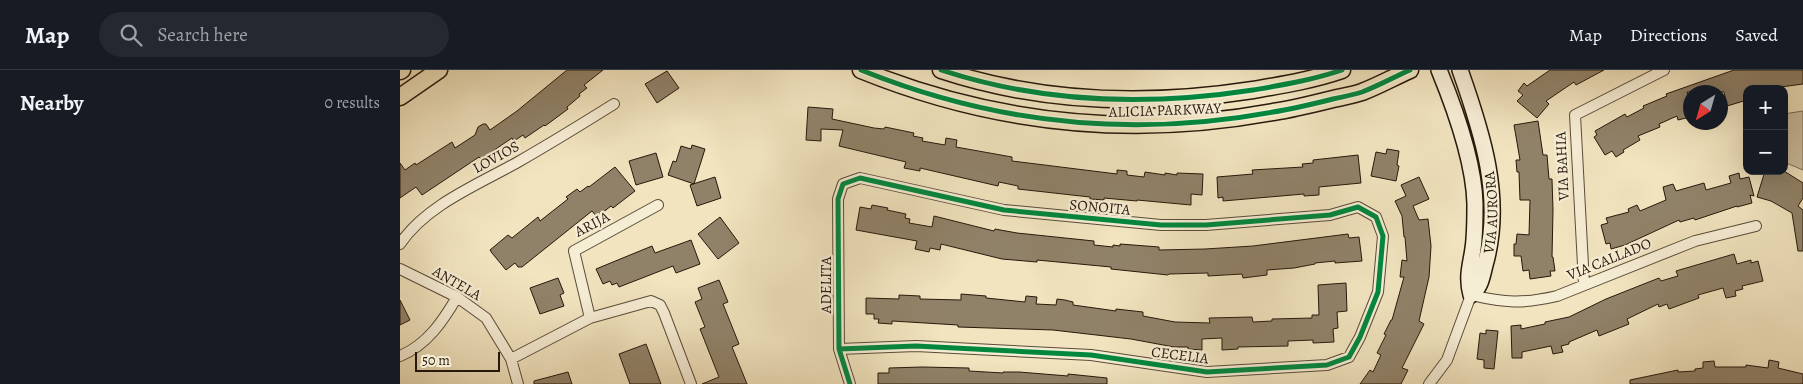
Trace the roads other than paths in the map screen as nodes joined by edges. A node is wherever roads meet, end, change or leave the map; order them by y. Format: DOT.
graph roads {
  1 [pos="439,70"];
  2 [pos="861,70"];
  3 [pos="941,70"];
  4 [pos="1342,70"];
  5 [pos="1410,70"];
  6 [pos="1440,70"];
  7 [pos="1460,70"];
  8 [pos="1664,70"];
  9 [pos="400,97"];
  10 [pos="614,104"];
  11 [pos="843,184"];
  12 [pos="658,206"];
  13 [pos="1358,207"];
  14 [pos="1756,226"];
  15 [pos="400,244"];
  16 [pos="400,269"];
  17 [pos="1584,284"];
  18 [pos="1471,295"];
  19 [pos="457,297"];
  20 [pos="590,318"];
  21 [pos="839,349"];
  22 [pos="400,356"];
  23 [pos="511,359"];
  24 [pos="1206,372"];
  25 [pos="518,384"];
  26 [pos="691,384"];
  27 [pos="850,384"];
  28 [pos="1208,384"];
  29 [pos="1429,384"];
  1 -- 9 [label="main road"];
  2 -- 5 [label="main road, ALICIA PARKWAY"];
  3 -- 4 [label="main road, ALICIA PARKWAY"];
  6 -- 18 [label="street, VIA AURORA"];
  7 -- 18 [label="street, VIA AURORA"];
  8 -- 17 [label="street, VIA BAHIA"];
  10 -- 15 [label="street, LOVIOS"];
  11 -- 13 [label="street, SONOITA"];
  11 -- 21 [label="street, ADELITA"];
  12 -- 20 [label="street, ARIJA"];
  13 -- 24 [label="street, CECELIA"];
  14 -- 17 [label="street, VIA CALLADO"];
  16 -- 19 [label="street, ANTELA"];
  17 -- 18 [label="street, VIA CALLADO"];
  18 -- 29 [label="street, VIA AURORA"];
  19 -- 22 [label="street"];
  19 -- 23 [label="street, ANTELA"];
  20 -- 23 [label="street"];
  20 -- 26 [label="street"];
  21 -- 24 [label="street, CECELIA"];
  21 -- 27 [label="street, ADELITA"];
  23 -- 25 [label="street, ANTELA"];
  24 -- 28 [label="street"];
}
